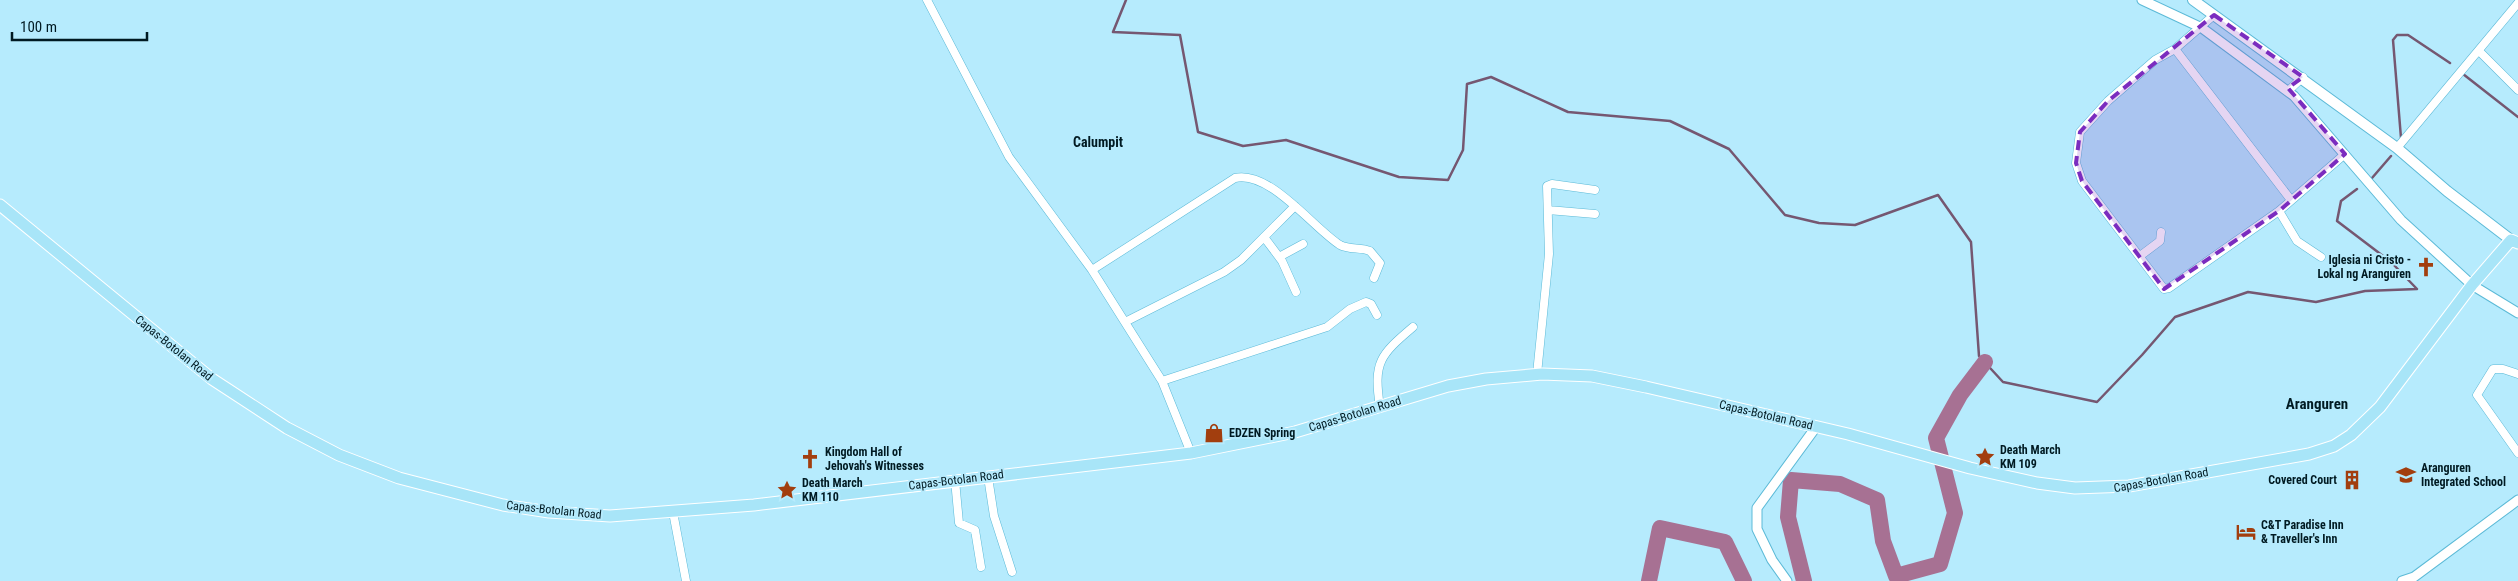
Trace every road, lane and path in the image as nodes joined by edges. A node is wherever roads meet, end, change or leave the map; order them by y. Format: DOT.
graph roads {
  1 [pos="927,0"];
  2 [pos="2142,0"];
  3 [pos="2193,0"];
  4 [pos="2518,3"];
  5 [pos="2214,15"];
  6 [pos="2202,28"];
  7 [pos="2175,49"];
  8 [pos="2479,50"];
  9 [pos="2303,77"];
  10 [pos="2518,90"];
  11 [pos="2288,91"];
  12 [pos="2397,148"];
  13 [pos="2345,154"];
  14 [pos="1595,190"];
  15 [pos="2291,200"];
  16 [pos="0,205"];
  17 [pos="1295,206"];
  18 [pos="1548,210"];
  19 [pos="2279,211"];
  20 [pos="1595,214"];
  21 [pos="2161,232"];
  22 [pos="1264,237"];
  23 [pos="2515,242"];
  24 [pos="1302,244"];
  25 [pos="2140,256"];
  26 [pos="1279,257"];
  27 [pos="2321,257"];
  28 [pos="1092,270"];
  29 [pos="1374,278"];
  30 [pos="2472,285"];
  31 [pos="1296,292"];
  32 [pos="2518,313"];
  33 [pos="1377,315"];
  34 [pos="1125,322"];
  35 [pos="1413,327"];
  36 [pos="1537,374"];
  37 [pos="2518,374"];
  38 [pos="1162,382"];
  39 [pos="1380,407"];
  40 [pos="1816,427"];
  41 [pos="1191,453"];
  42 [pos="2518,453"];
  43 [pos="988,477"];
  44 [pos="955,480"];
  45 [pos="2518,500"];
  46 [pos="673,512"];
  47 [pos="981,567"];
  48 [pos="1012,572"];
  49 [pos="686,581"];
  50 [pos="1787,581"];
  51 [pos="2402,581"];
  1 -- 28 [label="street"];
  2 -- 6 [label="street"];
  3 -- 5 [label="main road"];
  4 -- 8 [label="street"];
  5 -- 6 [label="street"];
  5 -- 9 [label="main road"];
  6 -- 7 [label="street"];
  6 -- 11 [label="street"];
  7 -- 15 [label="street"];
  7 -- 25 [label="street"];
  8 -- 10 [label="street"];
  8 -- 12 [label="street"];
  9 -- 11 [label="street"];
  9 -- 12 [label="main road"];
  11 -- 13 [label="street"];
  12 -- 23 [label="main road"];
  13 -- 15 [label="street"];
  13 -- 30 [label="street"];
  14 -- 18 [label="street"];
  15 -- 19 [label="street"];
  16 -- 46 [label="main road, Capas-Botolan Road"];
  17 -- 22 [label="street"];
  17 -- 28 [label="street"];
  17 -- 29 [label="street"];
  18 -- 20 [label="street"];
  18 -- 36 [label="street"];
  19 -- 25 [label="street"];
  19 -- 27 [label="street"];
  21 -- 25 [label="street"];
  22 -- 26 [label="street"];
  22 -- 34 [label="street"];
  23 -- 30 [label="main road, Capas-Botolan Road"];
  24 -- 26 [label="street"];
  26 -- 31 [label="street"];
  28 -- 34 [label="street"];
  30 -- 32 [label="street"];
  30 -- 40 [label="main road, Capas-Botolan Road"];
  33 -- 38 [label="street"];
  34 -- 38 [label="street"];
  35 -- 39 [label="street"];
  36 -- 39 [label="main road, Capas-Botolan Road"];
  36 -- 40 [label="main road, Capas-Botolan Road"];
  37 -- 42 [label="street"];
  38 -- 41 [label="street"];
  39 -- 41 [label="main road, Capas-Botolan Road"];
  40 -- 50 [label="street"];
  41 -- 43 [label="main road, Capas-Botolan Road"];
  43 -- 44 [label="main road, Capas-Botolan Road"];
  43 -- 48 [label="street"];
  44 -- 46 [label="main road, Capas-Botolan Road"];
  44 -- 47 [label="street"];
  45 -- 51 [label="street"];
  46 -- 49 [label="street"];
}
